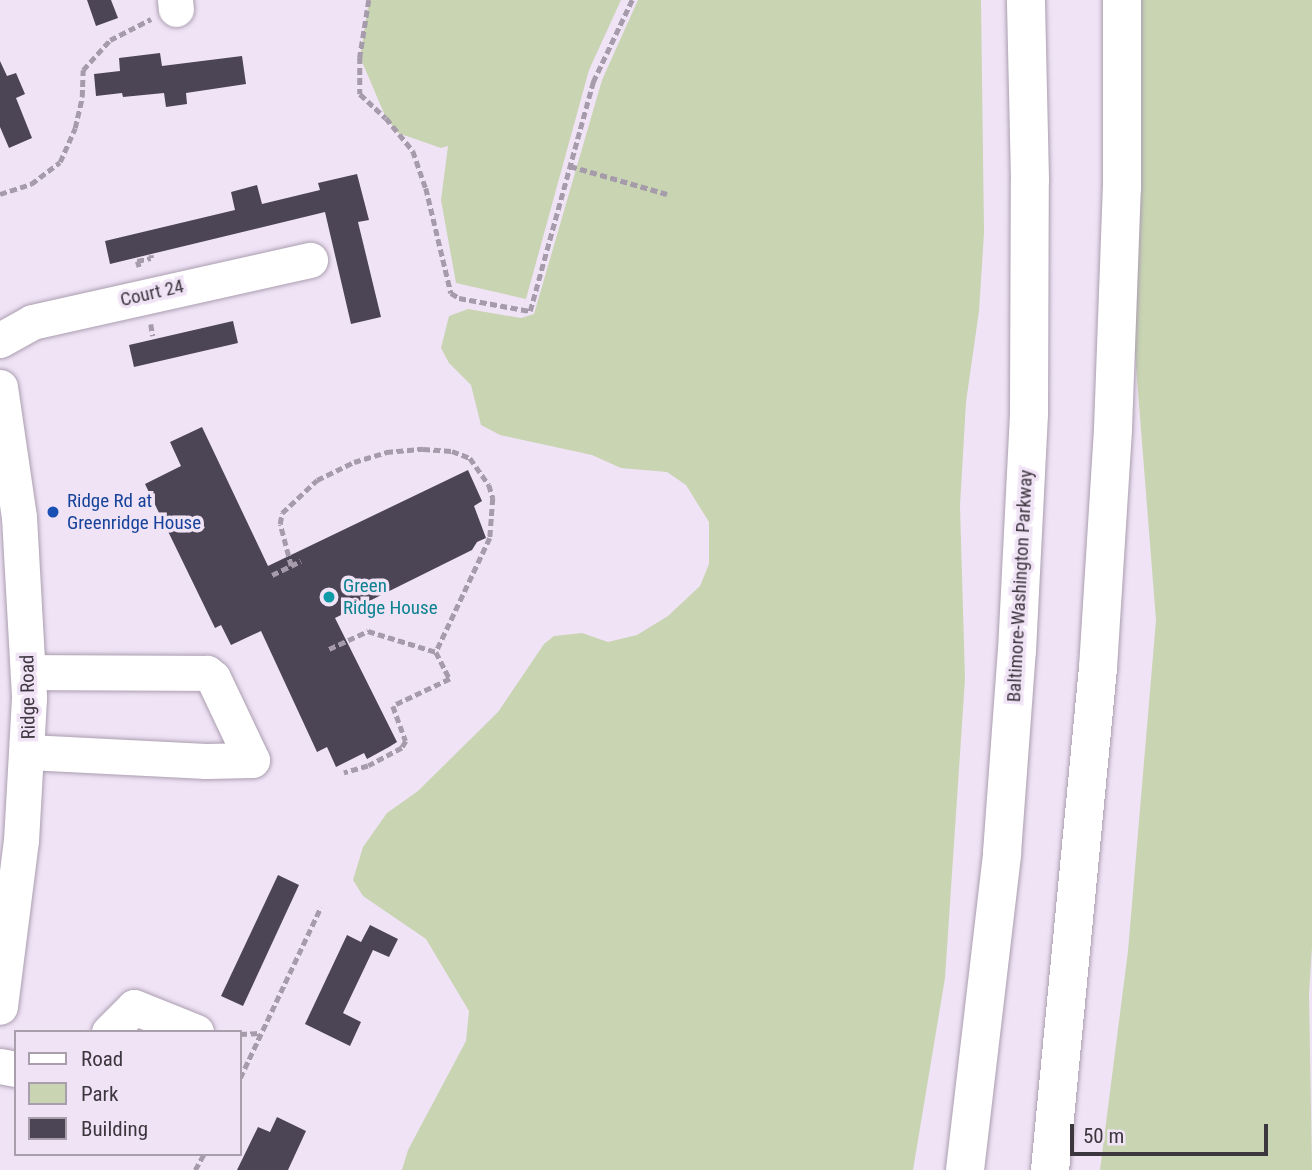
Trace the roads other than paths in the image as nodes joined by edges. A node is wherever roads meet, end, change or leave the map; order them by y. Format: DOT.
graph roads {
  1 [pos="1026,0"];
  2 [pos="1122,0"];
  3 [pos="310,260"];
  4 [pos="0,340"];
  5 [pos="0,387"];
  6 [pos="19,685"];
  7 [pos="29,752"];
  8 [pos="1,1000"];
  9 [pos="111,1030"];
  10 [pos="191,1030"];
  11 [pos="965,1170"];
  12 [pos="1050,1170"];
  1 -- 11 [label="highway, Baltimore-Washington Parkway"];
  2 -- 12 [label="highway"];
  3 -- 4 [label="street, Court 24"];
  5 -- 6 [label="street, Ridge Road"];
  6 -- 7 [label="street, Ridge Road"];
  6 -- 7 [label="street"];
  7 -- 8 [label="street, Ridge Road"];
  9 -- 10 [label="street"];
}
